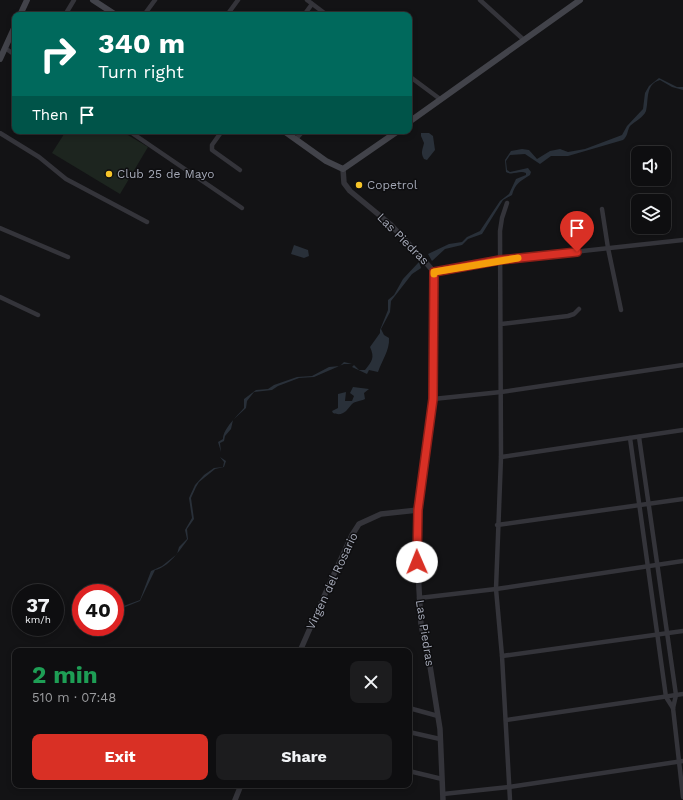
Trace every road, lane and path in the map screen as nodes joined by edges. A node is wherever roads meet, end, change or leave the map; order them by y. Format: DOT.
graph roads {
  1 [pos="27,0"];
  2 [pos="74,0"];
  3 [pos="93,0"];
  4 [pos="155,0"];
  5 [pos="238,0"];
  6 [pos="306,0"];
  7 [pos="480,0"];
  8 [pos="580,0"];
  9 [pos="312,4"];
  10 [pos="21,12"];
  11 [pos="67,12"];
  12 [pos="111,12"];
  13 [pos="146,12"];
  14 [pos="229,12"];
  15 [pos="306,12"];
  16 [pos="323,12"];
  17 [pos="12,31"];
  18 [pos="524,40"];
  19 [pos="2,47"];
  20 [pos="12,53"];
  21 [pos="0,59"];
  22 [pos="412,78"];
  23 [pos="440,99"];
  24 [pos="412,120"];
  25 [pos="0,133"];
  26 [pos="133,134"];
  27 [pos="220,134"];
  28 [pos="288,134"];
  29 [pos="300,134"];
  30 [pos="394,134"];
  31 [pos="296,139"];
  32 [pos="343,169"];
  33 [pos="240,170"];
  34 [pos="507,203"];
  35 [pos="242,208"];
  36 [pos="602,209"];
  37 [pos="147,222"];
  38 [pos="0,228"];
  39 [pos="683,240"];
  40 [pos="608,248"];
  41 [pos="68,256"];
  42 [pos="500,260"];
  43 [pos="434,272"];
  44 [pos="0,297"];
  45 [pos="579,309"];
  46 [pos="621,310"];
  47 [pos="38,315"];
  48 [pos="501,324"];
  49 [pos="683,365"];
  50 [pos="501,392"];
  51 [pos="433,399"];
  52 [pos="683,430"];
  53 [pos="639,436"];
  54 [pos="630,438"];
  55 [pos="501,457"];
  56 [pos="683,499"];
  57 [pos="649,504"];
  58 [pos="639,505"];
  59 [pos="418,510"];
  60 [pos="497,525"];
  61 [pos="683,561"];
  62 [pos="656,565"];
  63 [pos="647,566"];
  64 [pos="496,589"];
  65 [pos="419,598"];
  66 [pos="683,631"];
  67 [pos="668,633"];
  68 [pos="657,634"];
  69 [pos="301,648"];
  70 [pos="502,656"];
  71 [pos="683,694"];
  72 [pos="676,695"];
  73 [pos="666,697"];
  74 [pos="673,708"];
  75 [pos="412,709"];
  76 [pos="438,716"];
  77 [pos="506,720"];
  78 [pos="412,733"];
  79 [pos="440,739"];
  80 [pos="680,762"];
  81 [pos="412,772"];
  82 [pos="442,779"];
  83 [pos="509,787"];
  84 [pos="240,788"];
  85 [pos="443,797"];
  86 [pos="683,797"];
  87 [pos="235,800"];
  88 [pos="510,800"];
  1 -- 10 [label="main road"];
  2 -- 11 [label="street"];
  3 -- 12 [label="main road"];
  4 -- 13 [label="street"];
  5 -- 14 [label="street"];
  6 -- 9 [label="street"];
  7 -- 18 [label="street"];
  8 -- 18 [label="main road"];
  9 -- 15 [label="street"];
  9 -- 16 [label="street"];
  17 -- 19 [label="main road"];
  18 -- 23 [label="main road"];
  19 -- 20 [label="street"];
  19 -- 21 [label="main road"];
  22 -- 23 [label="street"];
  23 -- 24 [label="main road"];
  25 -- 37 [label="street"];
  26 -- 35 [label="street"];
  27 -- 33 [label="street"];
  28 -- 31 [label="main road"];
  29 -- 31 [label="street"];
  30 -- 32 [label="main road"];
  31 -- 32 [label="main road"];
  32 -- 43 [label="street, Las Piedras"];
  34 -- 42 [label="street"];
  36 -- 40 [label="street"];
  38 -- 41 [label="street"];
  39 -- 40 [label="street"];
  40 -- 42 [label="street"];
  40 -- 46 [label="street"];
  42 -- 43 [label="street"];
  42 -- 48 [label="street"];
  43 -- 51 [label="street, Las Piedras"];
  44 -- 47 [label="street"];
  45 -- 48 [label="street"];
  48 -- 50 [label="street"];
  49 -- 50 [label="street"];
  50 -- 51 [label="street"];
  50 -- 55 [label="street"];
  51 -- 59 [label="street, Las Piedras"];
  52 -- 53 [label="street"];
  53 -- 54 [label="street"];
  53 -- 57 [label="street"];
  54 -- 55 [label="street"];
  54 -- 58 [label="street"];
  55 -- 60 [label="street"];
  56 -- 57 [label="street"];
  57 -- 58 [label="street"];
  57 -- 62 [label="street"];
  58 -- 60 [label="street"];
  58 -- 63 [label="street"];
  59 -- 65 [label="street, Las Piedras"];
  59 -- 69 [label="street, Virgen del Rosario"];
  60 -- 64 [label="street"];
  61 -- 62 [label="street"];
  62 -- 63 [label="street"];
  62 -- 67 [label="street"];
  63 -- 64 [label="street"];
  63 -- 68 [label="street"];
  64 -- 65 [label="street"];
  64 -- 70 [label="street"];
  65 -- 76 [label="street, Las Piedras"];
  66 -- 67 [label="street"];
  67 -- 68 [label="street"];
  67 -- 72 [label="street"];
  68 -- 70 [label="street"];
  68 -- 73 [label="street"];
  70 -- 77 [label="street"];
  71 -- 72 [label="street"];
  72 -- 73 [label="street"];
  72 -- 74 [label="street"];
  73 -- 74 [label="street"];
  73 -- 77 [label="street"];
  74 -- 80 [label="street"];
  75 -- 76 [label="street"];
  76 -- 79 [label="street, Las Piedras"];
  77 -- 83 [label="street"];
  78 -- 79 [label="street"];
  79 -- 82 [label="street, Las Piedras"];
  80 -- 83 [label="street"];
  80 -- 86 [label="street"];
  81 -- 82 [label="street"];
  82 -- 85 [label="street, Las Piedras"];
  83 -- 85 [label="street"];
  83 -- 88 [label="street"];
  84 -- 87 [label="street"];
}
